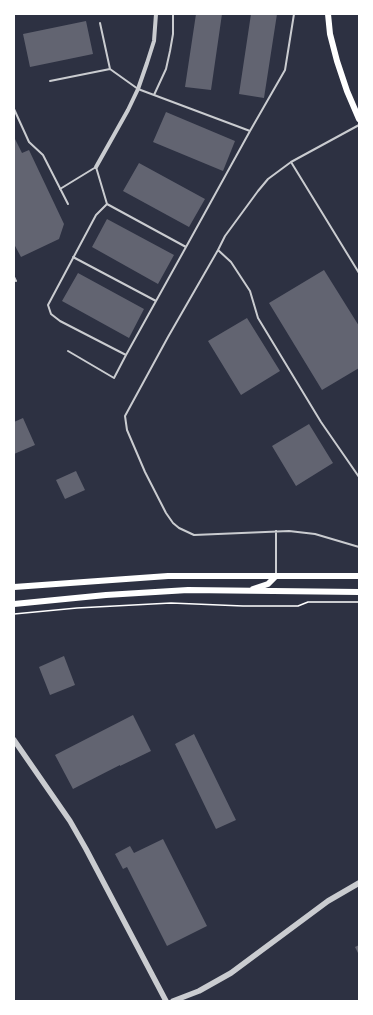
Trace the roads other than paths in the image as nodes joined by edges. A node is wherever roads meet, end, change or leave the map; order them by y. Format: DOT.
graph roads {
  1 [pos="156,14"];
  2 [pos="173,14"];
  3 [pos="294,14"];
  4 [pos="328,14"];
  5 [pos="100,23"];
  6 [pos="110,69"];
  7 [pos="50,81"];
  8 [pos="138,89"];
  9 [pos="154,95"];
  10 [pos="14,109"];
  11 [pos="359,119"];
  12 [pos="359,125"];
  13 [pos="250,131"];
  14 [pos="291,162"];
  15 [pos="96,167"];
  16 [pos="60,189"];
  17 [pos="68,204"];
  18 [pos="107,204"];
  19 [pos="186,246"];
  20 [pos="218,250"];
  21 [pos="73,257"];
  22 [pos="359,273"];
  23 [pos="14,277"];
  24 [pos="16,281"];
  25 [pos="156,301"];
  26 [pos="68,351"];
  27 [pos="126,355"];
  28 [pos="359,477"];
  29 [pos="276,531"];
  30 [pos="359,547"];
  31 [pos="276,576"];
  32 [pos="359,576"];
  33 [pos="14,587"];
  34 [pos="248,591"];
  35 [pos="359,592"];
  36 [pos="14,604"];
  37 [pos="14,740"];
  38 [pos="359,883"];
  39 [pos="166,1001"];
  40 [pos="173,1001"];
  1 -- 8 [label="street"];
  2 -- 9 [label="lane"];
  3 -- 13 [label="lane"];
  4 -- 11 [label="main road"];
  5 -- 6 [label="lane"];
  6 -- 7 [label="lane"];
  6 -- 8 [label="lane"];
  8 -- 9 [label="lane"];
  8 -- 15 [label="street"];
  9 -- 13 [label="lane"];
  10 -- 16 [label="lane"];
  12 -- 14 [label="lane"];
  13 -- 19 [label="lane"];
  14 -- 20 [label="lane"];
  14 -- 22 [label="lane"];
  15 -- 16 [label="lane"];
  15 -- 18 [label="lane"];
  16 -- 17 [label="lane"];
  18 -- 19 [label="lane"];
  18 -- 21 [label="lane"];
  19 -- 25 [label="lane"];
  20 -- 28 [label="lane"];
  20 -- 29 [label="lane"];
  21 -- 25 [label="lane"];
  21 -- 27 [label="lane"];
  23 -- 24 [label="lane"];
  25 -- 27 [label="lane"];
  26 -- 27 [label="lane"];
  29 -- 30 [label="lane"];
  29 -- 31 [label="lane"];
  31 -- 32 [label="main road"];
  31 -- 33 [label="main road"];
  31 -- 34 [label="main road"];
  34 -- 35 [label="main road"];
  34 -- 36 [label="main road"];
  37 -- 39 [label="street"];
  38 -- 40 [label="street"];
}
